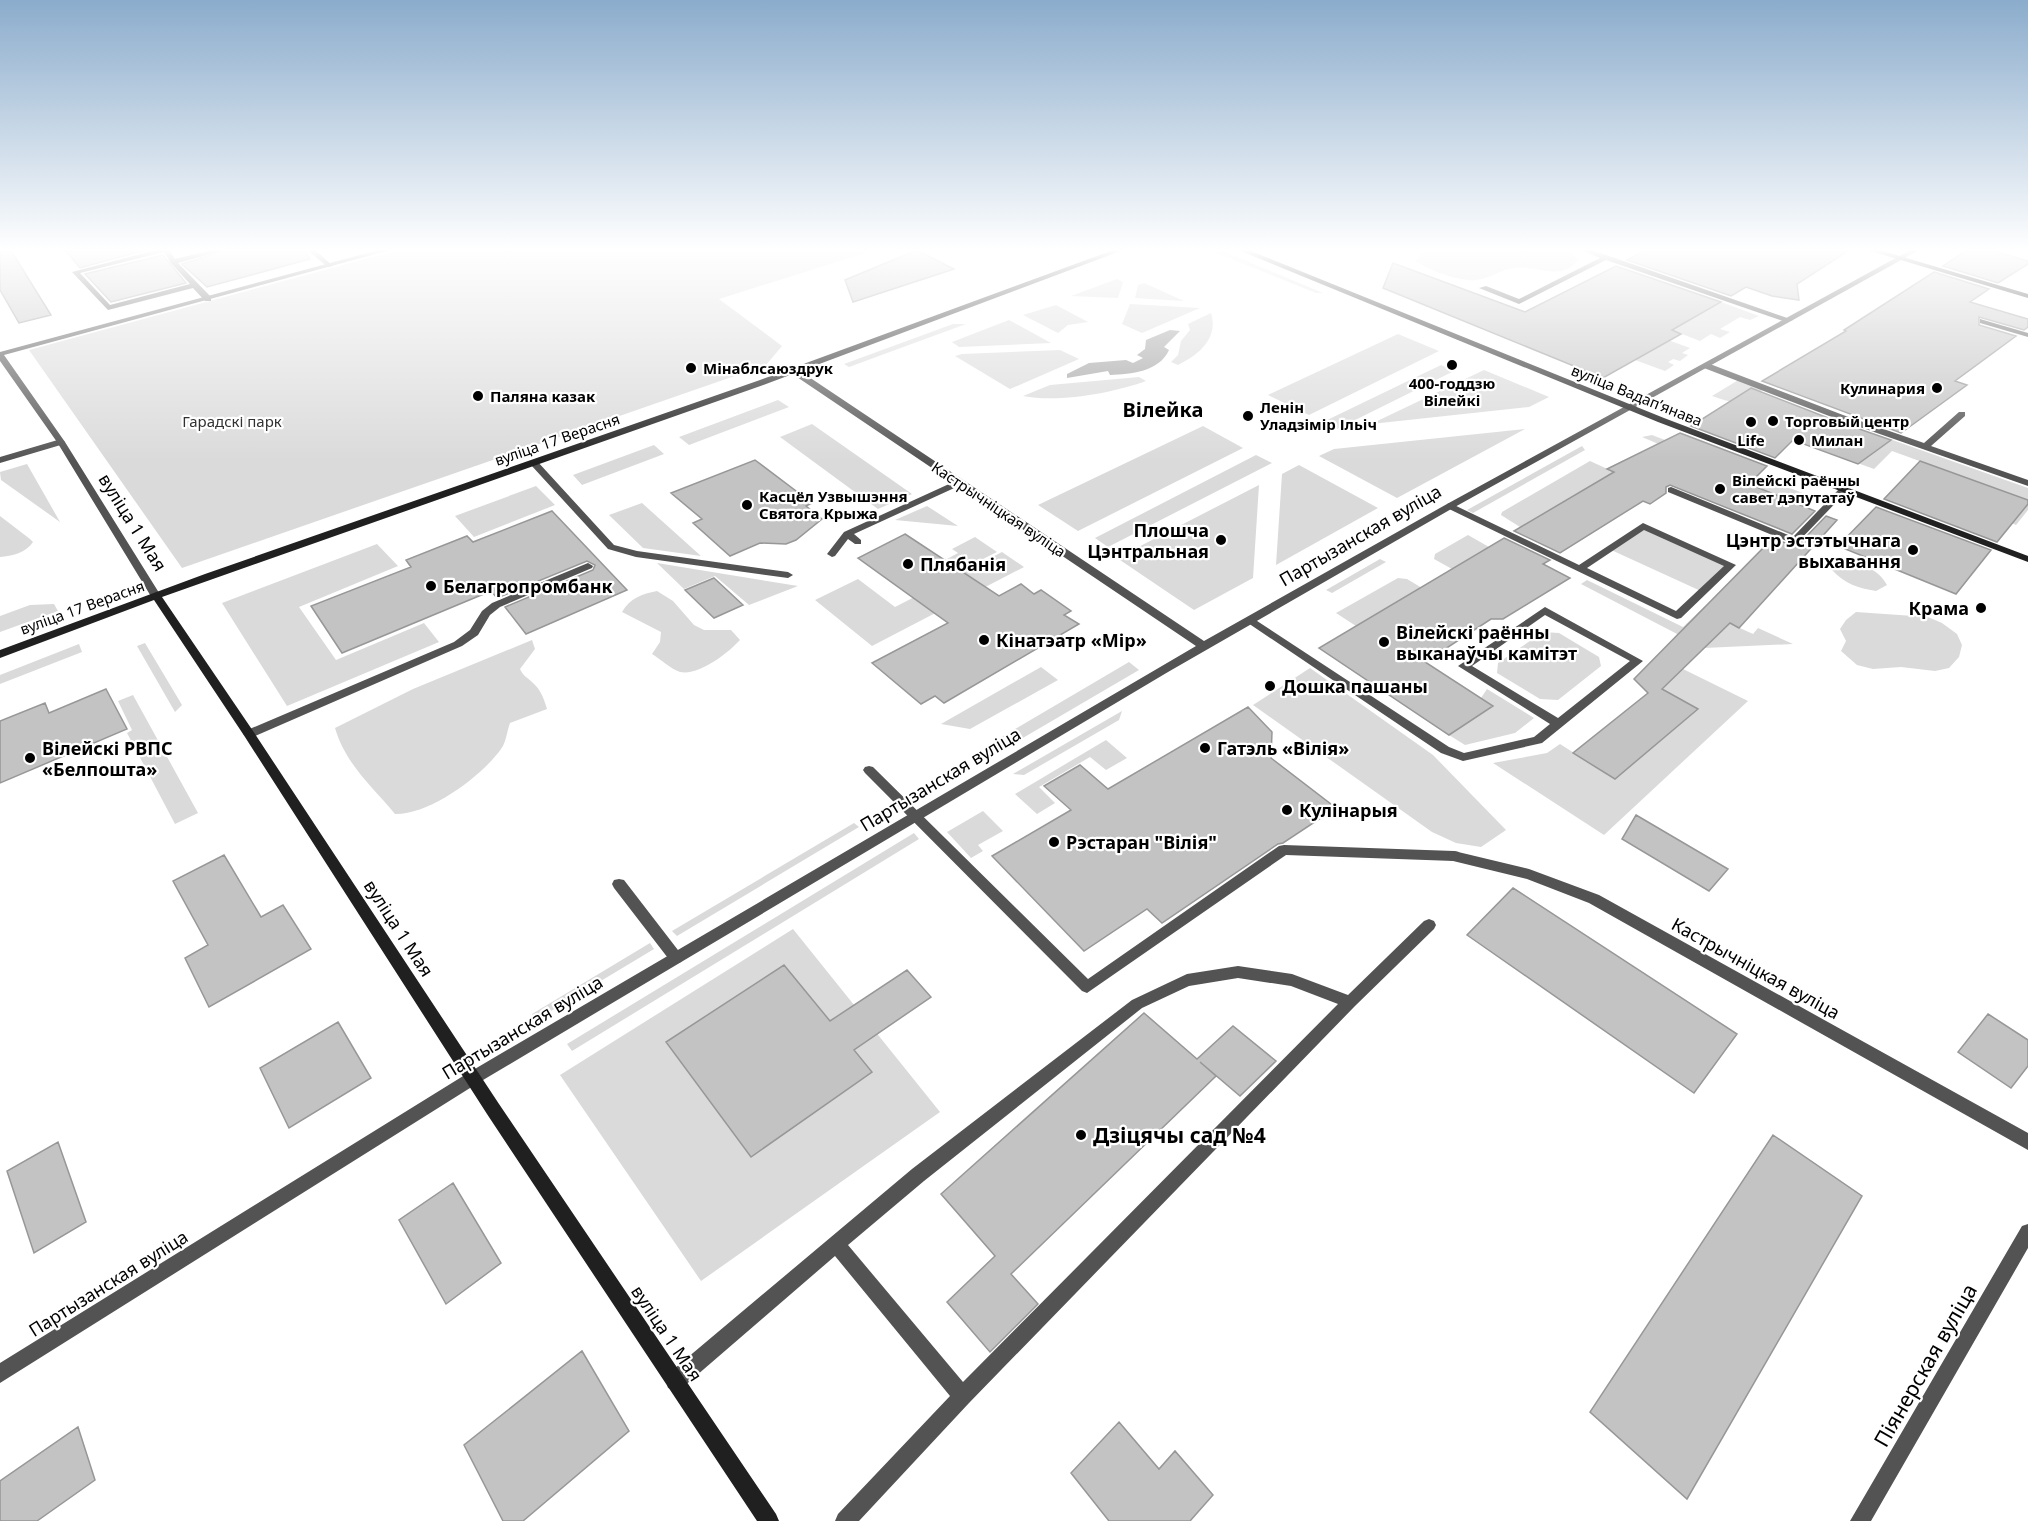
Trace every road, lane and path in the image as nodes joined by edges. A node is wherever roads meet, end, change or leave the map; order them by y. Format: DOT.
graph roads {
  1 [pos="129,320"];
  2 [pos="930,320"];
  3 [pos="1417,320"];
  4 [pos="1789,320"];
  5 [pos="1983,321"];
  6 [pos="2028,335"];
  7 [pos="0,354"];
  8 [pos="1707,366"];
  9 [pos="794,370"];
  10 [pos="1630,408"];
  11 [pos="1962,414"];
  12 [pos="61,442"];
  13 [pos="1925,447"];
  14 [pos="0,460"];
  15 [pos="534,463"];
  16 [pos="960,483"];
  17 [pos="2028,483"];
  18 [pos="1671,490"];
  19 [pos="1843,490"];
  20 [pos="1450,506"];
  21 [pos="847,534"];
  22 [pos="858,542"];
  23 [pos="832,555"];
  24 [pos="2028,559"];
  25 [pos="588,566"];
  26 [pos="1579,568"];
  27 [pos="788,575"];
  28 [pos="156,596"];
  29 [pos="1250,621"];
  30 [pos="1204,647"];
  31 [pos="0,654"];
  32 [pos="1558,724"];
  33 [pos="249,734"];
  34 [pos="870,770"];
  35 [pos="917,816"];
  36 [pos="619,884"];
  37 [pos="1429,926"];
  38 [pos="676,958"];
  39 [pos="1350,1002"];
  40 [pos="473,1078"];
  41 [pos="2028,1142"];
  42 [pos="2028,1232"];
  43 [pos="837,1244"];
  44 [pos="0,1374"];
  45 [pos="675,1381"];
  46 [pos="962,1396"];
  47 [pos="769,1521"];
  48 [pos="845,1521"];
  49 [pos="1860,1521"];
  1 -- 7 [label="street"];
  2 -- 9 [label="street, вуліца 17 Верасня"];
  3 -- 10 [label="street, вуліца Вадапʼянава"];
  4 -- 8 [label="street, Партызанская вуліца"];
  5 -- 6 [label="street"];
  7 -- 12 [label="street, вуліца 1 Мая"];
  8 -- 10 [label="street, Партызанская вуліца"];
  8 -- 13 [label="street"];
  9 -- 15 [label="street, вуліца 17 Верасня"];
  9 -- 16 [label="street, Кастрычніцкая вуліца"];
  10 -- 19 [label="street, вуліца Вадапʼянава"];
  10 -- 20 [label="street, Партызанская вуліца"];
  11 -- 13 [label="street"];
  12 -- 14 [label="street"];
  12 -- 28 [label="street, вуліца 1 Мая"];
  13 -- 17 [label="street"];
  15 -- 27 [label="street"];
  15 -- 28 [label="street, вуліца 17 Верасня"];
  16 -- 21 [label="street"];
  16 -- 30 [label="street, Кастрычніцкая вуліца"];
  18 -- 19 [label="street"];
  19 -- 24 [label="street, вуліца Вадапʼянава"];
  20 -- 26 [label="street"];
  20 -- 29 [label="street, Партызанская вуліца"];
  21 -- 22 [label="street"];
  21 -- 23 [label="street"];
  25 -- 33 [label="street"];
  26 -- 26 [label="street"];
  28 -- 31 [label="street, вуліца 17 Верасня"];
  28 -- 33 [label="street, вуліца 1 Мая"];
  29 -- 30 [label="street, Партызанская вуліца"];
  29 -- 32 [label="street"];
  30 -- 35 [label="street, Партызанская вуліца"];
  32 -- 32 [label="street"];
  33 -- 40 [label="street, вуліца 1 Мая"];
  34 -- 35 [label="street"];
  35 -- 38 [label="street, Партызанская вуліца"];
  35 -- 41 [label="street, Кастрычніцкая вуліца"];
  36 -- 38 [label="street"];
  37 -- 39 [label="street"];
  38 -- 40 [label="street, Партызанская вуліца"];
  39 -- 43 [label="street"];
  39 -- 46 [label="street"];
  40 -- 44 [label="street, Партызанская вуліца"];
  40 -- 45 [label="street, вуліца 1 Мая"];
  42 -- 49 [label="street, Піянерская вуліца"];
  43 -- 45 [label="street"];
  43 -- 46 [label="street"];
  45 -- 47 [label="street, вуліца 1 Мая"];
  46 -- 48 [label="street"];
}
